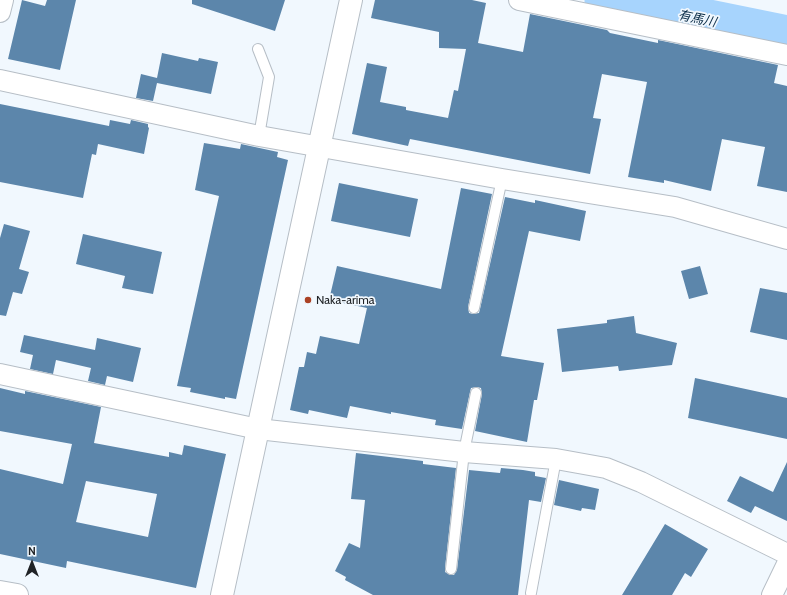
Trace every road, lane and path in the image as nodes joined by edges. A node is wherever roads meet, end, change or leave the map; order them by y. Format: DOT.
graph roads {
  1 [pos="3,0"];
  2 [pos="351,0"];
  3 [pos="519,0"];
  4 [pos="0,12"];
  5 [pos="258,49"];
  6 [pos="787,55"];
  7 [pos="0,80"];
  8 [pos="259,136"];
  9 [pos="318,146"];
  10 [pos="502,180"];
  11 [pos="787,239"];
  12 [pos="474,308"];
  13 [pos="0,374"];
  14 [pos="476,393"];
  15 [pos="258,429"];
  16 [pos="464,452"];
  17 [pos="556,459"];
  18 [pos="787,554"];
  19 [pos="787,564"];
  20 [pos="451,569"];
  21 [pos="0,592"];
  22 [pos="531,593"];
  23 [pos="17,595"];
  24 [pos="222,595"];
  25 [pos="772,595"];
  1 -- 4 [label="street"];
  2 -- 9 [label="street"];
  3 -- 6 [label="street"];
  5 -- 8 [label="lane"];
  7 -- 8 [label="street"];
  8 -- 9 [label="street"];
  9 -- 10 [label="street"];
  9 -- 15 [label="street"];
  10 -- 11 [label="street"];
  10 -- 12 [label="lane"];
  13 -- 15 [label="street"];
  14 -- 16 [label="lane"];
  15 -- 16 [label="street"];
  15 -- 24 [label="street"];
  16 -- 17 [label="street"];
  16 -- 20 [label="lane"];
  17 -- 18 [label="street"];
  17 -- 22 [label="lane"];
  19 -- 25 [label="street"];
  21 -- 23 [label="street"];
}
